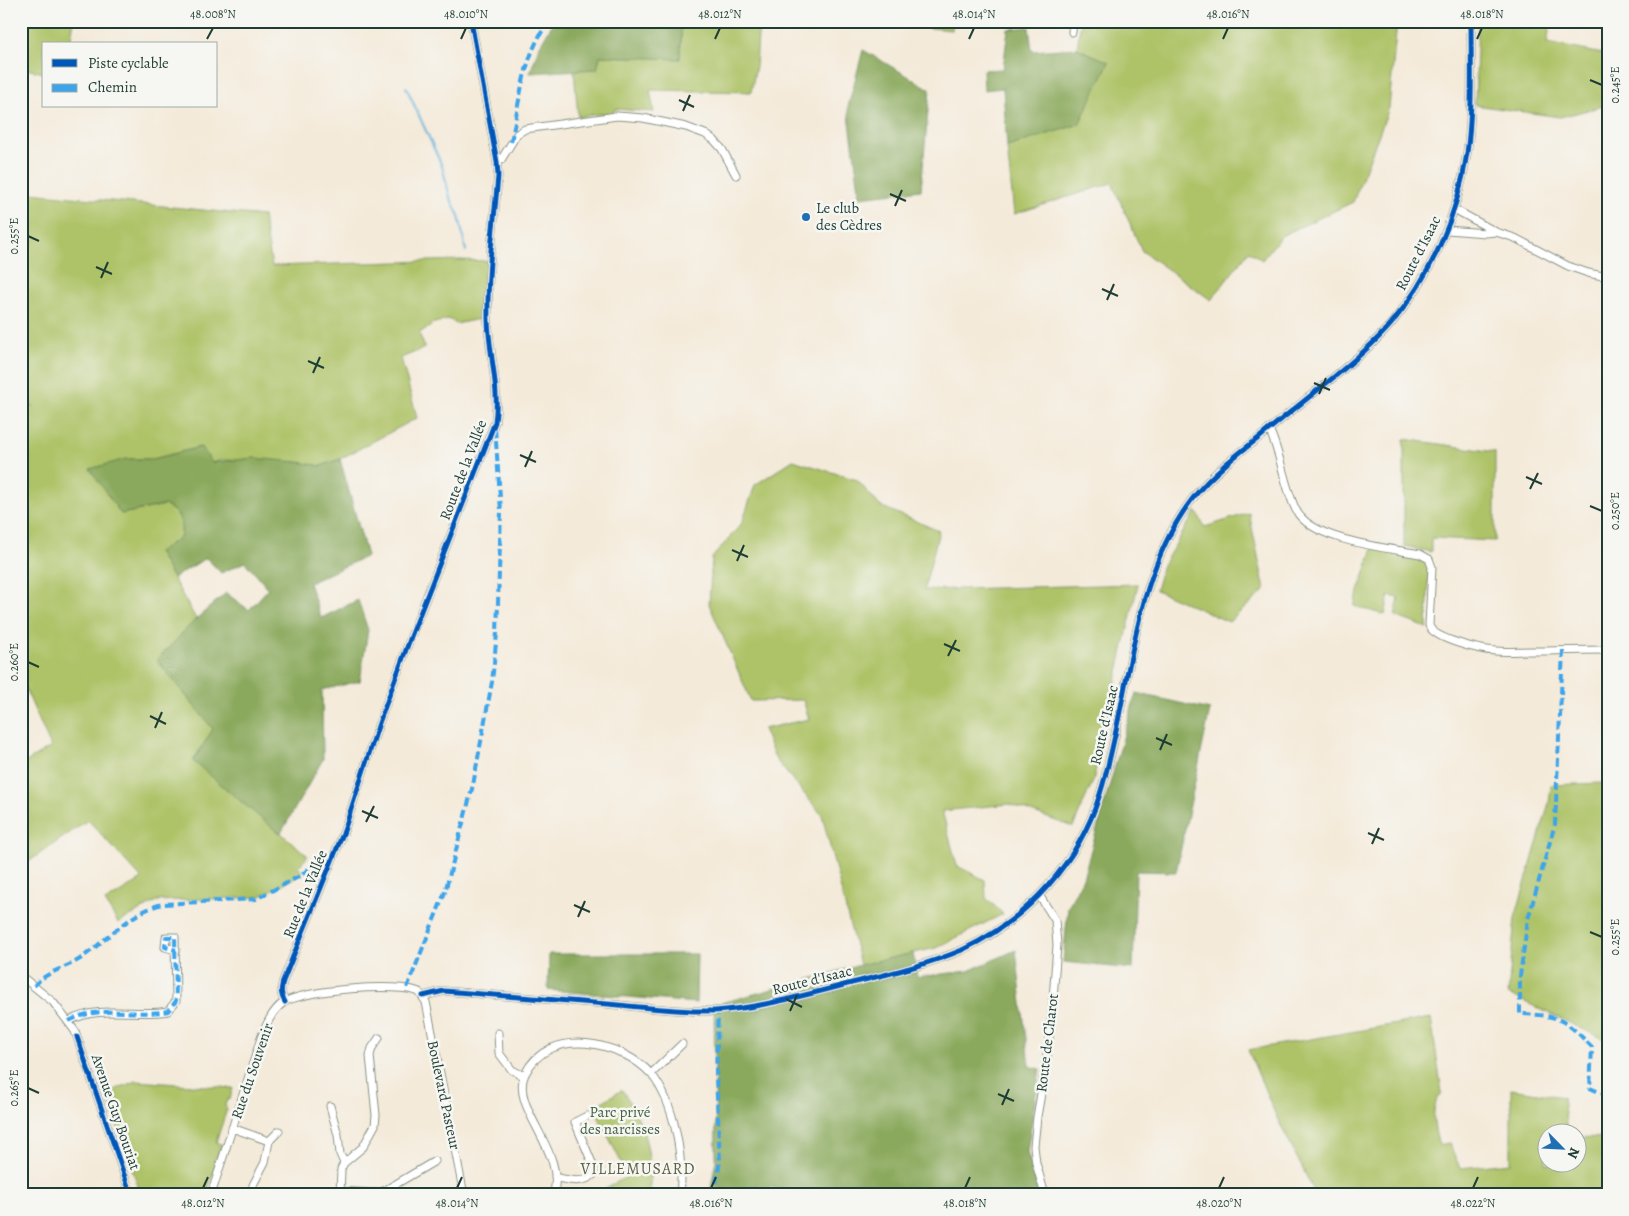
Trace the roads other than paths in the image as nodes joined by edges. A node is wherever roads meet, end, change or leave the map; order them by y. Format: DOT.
graph roads {
  1 [pos="471,21"];
  2 [pos="1073,21"];
  3 [pos="1471,21"];
  4 [pos="1072,32"];
  5 [pos="497,162"];
  6 [pos="736,175"];
  7 [pos="1454,209"];
  8 [pos="1446,230"];
  9 [pos="1496,232"];
  10 [pos="1608,276"];
  11 [pos="1269,429"];
  12 [pos="1608,650"];
  13 [pos="357,795"];
  14 [pos="1039,895"];
  15 [pos="176,950"];
  16 [pos="21,976"];
  17 [pos="423,996"];
  18 [pos="284,1002"];
  19 [pos="69,1021"];
  20 [pos="498,1033"];
  21 [pos="378,1038"];
  22 [pos="682,1044"];
  23 [pos="651,1074"];
  24 [pos="524,1076"];
  25 [pos="330,1106"];
  26 [pos="587,1116"];
  27 [pos="232,1128"];
  28 [pos="279,1131"];
  29 [pos="269,1141"];
  30 [pos="436,1161"];
  31 [pos="344,1163"];
  32 [pos="557,1178"];
  33 [pos="253,1185"];
  34 [pos="340,1193"];
  35 [pos="131,1195"];
  36 [pos="211,1195"];
  37 [pos="464,1195"];
  38 [pos="553,1195"];
  39 [pos="680,1195"];
  40 [pos="1045,1195"];
  1 -- 5 [label="street, Route de la Vallée"];
  2 -- 4 [label="street"];
  3 -- 7 [label="street, Route d'Isaac"];
  5 -- 6 [label="street"];
  5 -- 13 [label="street, Route de la Vallée"];
  7 -- 8 [label="street, Route d'Isaac"];
  7 -- 9 [label="street"];
  8 -- 9 [label="street"];
  8 -- 11 [label="street, Route d'Isaac"];
  9 -- 10 [label="street"];
  11 -- 12 [label="street"];
  11 -- 14 [label="street, Route d'Isaac"];
  13 -- 18 [label="street, Rue de la Vallée"];
  14 -- 17 [label="street, Route d'Isaac"];
  14 -- 40 [label="street, Route de Charot"];
  15 -- 19 [label="street"];
  16 -- 19 [label="street, Avenue Guy Bouriat"];
  17 -- 18 [label="street"];
  17 -- 37 [label="street, Boulevard Pasteur"];
  18 -- 27 [label="street, Rue du Souvenir"];
  19 -- 35 [label="street, Avenue Guy Bouriat"];
  20 -- 24 [label="street"];
  21 -- 31 [label="street"];
  22 -- 23 [label="street"];
  23 -- 24 [label="street"];
  23 -- 39 [label="street"];
  24 -- 32 [label="street"];
  25 -- 31 [label="street"];
  26 -- 32 [label="street"];
  27 -- 29 [label="street"];
  27 -- 36 [label="street, Rue du Souvenir"];
  28 -- 29 [label="street"];
  29 -- 33 [label="street"];
  30 -- 34 [label="street"];
  31 -- 34 [label="street"];
  32 -- 38 [label="street"];
}
